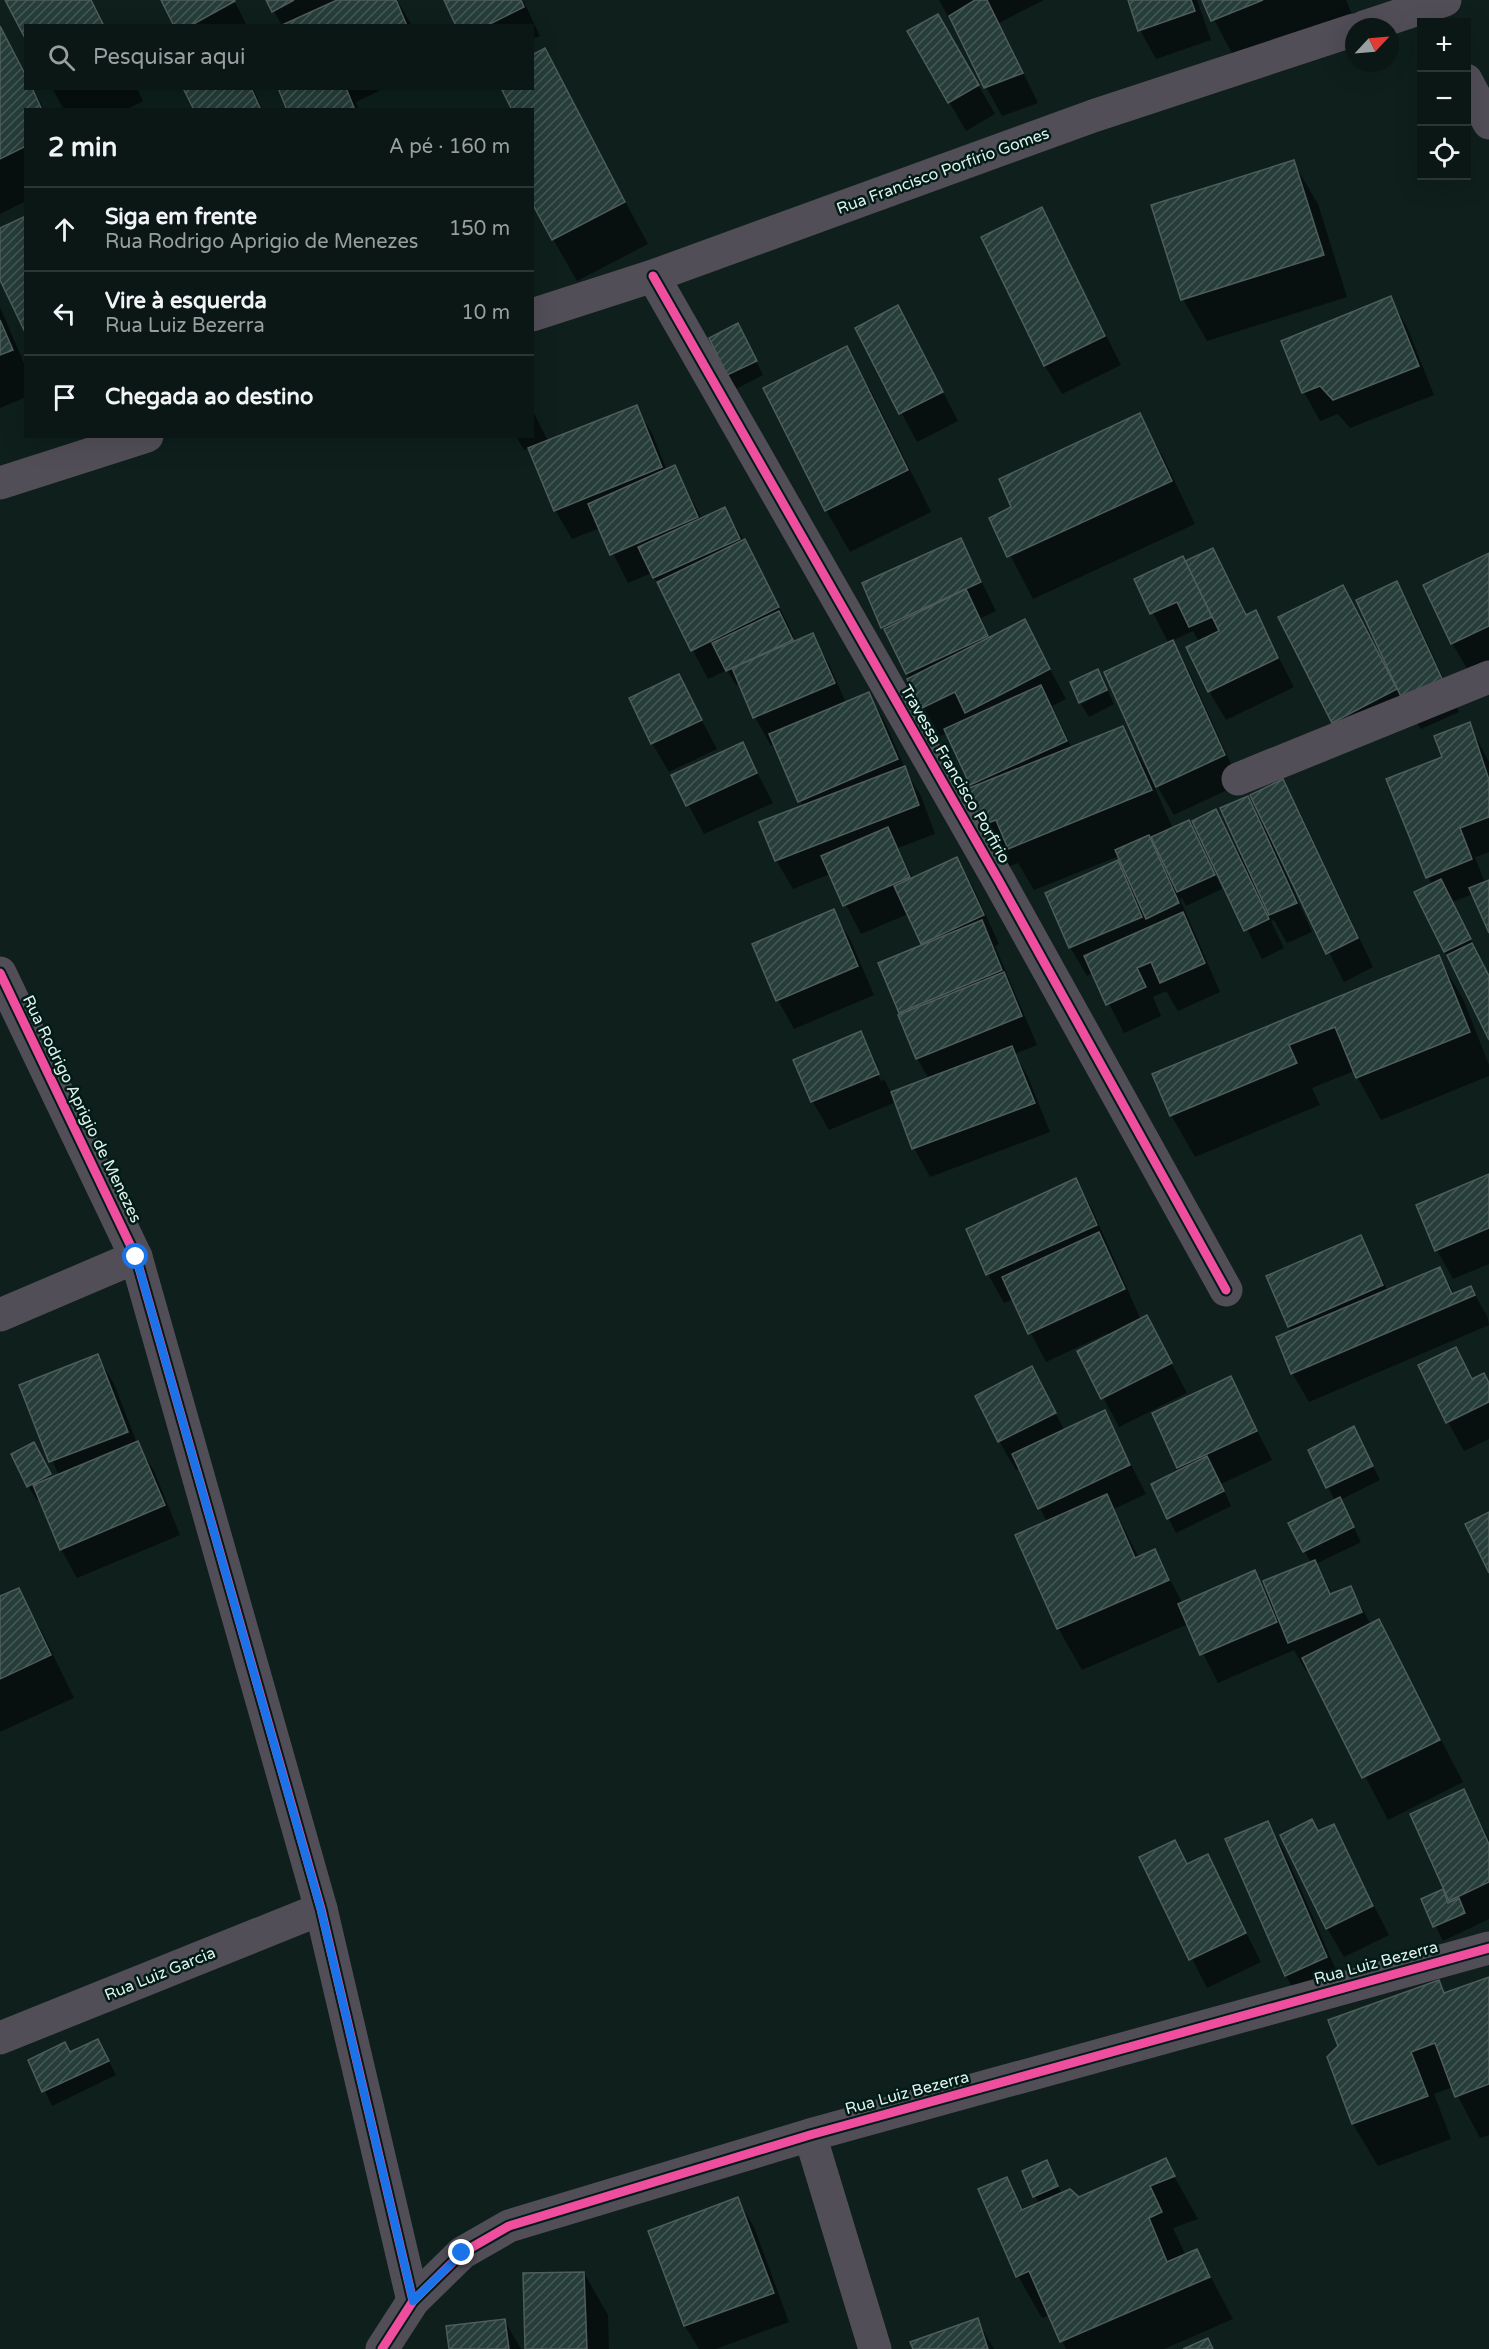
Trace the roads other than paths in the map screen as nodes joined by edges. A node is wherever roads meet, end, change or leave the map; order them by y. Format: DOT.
graph roads {
  1 [pos="1433,7"];
  2 [pos="1395,18"];
  3 [pos="1345,33"];
  4 [pos="1471,88"];
  5 [pos="1489,123"];
  6 [pos="653,276"];
  7 [pos="534,314"];
  8 [pos="141,438"];
  9 [pos="0,483"];
  10 [pos="1489,677"];
  11 [pos="1238,780"];
  12 [pos="0,973"];
  13 [pos="136,1257"];
  14 [pos="1226,1290"];
  15 [pos="0,1315"];
  16 [pos="321,1910"];
  17 [pos="1489,1948"];
  18 [pos="0,2038"];
  19 [pos="810,2135"];
  20 [pos="413,2301"];
  21 [pos="382,2349"];
  22 [pos="876,2349"];
  1 -- 2 [label="street"];
  3 -- 6 [label="street, Rua Francisco Porfírio Gomes"];
  4 -- 5 [label="street"];
  6 -- 7 [label="street, Rua Francisco Porfírio Gomes"];
  6 -- 14 [label="street, Travessa Francisco Porfirio"];
  8 -- 9 [label="street"];
  10 -- 11 [label="street"];
  12 -- 13 [label="street, Rua Rodrigo Aprigio de Menezes"];
  13 -- 15 [label="street"];
  13 -- 16 [label="street, Rua Rodrigo Aprigio de Menezes"];
  16 -- 18 [label="street, Rua Luiz Garcia"];
  16 -- 20 [label="street, Rua Rodrigo Aprigio de Menezes"];
  17 -- 19 [label="street, Rua Luiz Bezerra"];
  19 -- 20 [label="street, Rua Luiz Bezerra"];
  19 -- 22 [label="street"];
  20 -- 21 [label="street, Rua Luiz Bezerra"];
}
